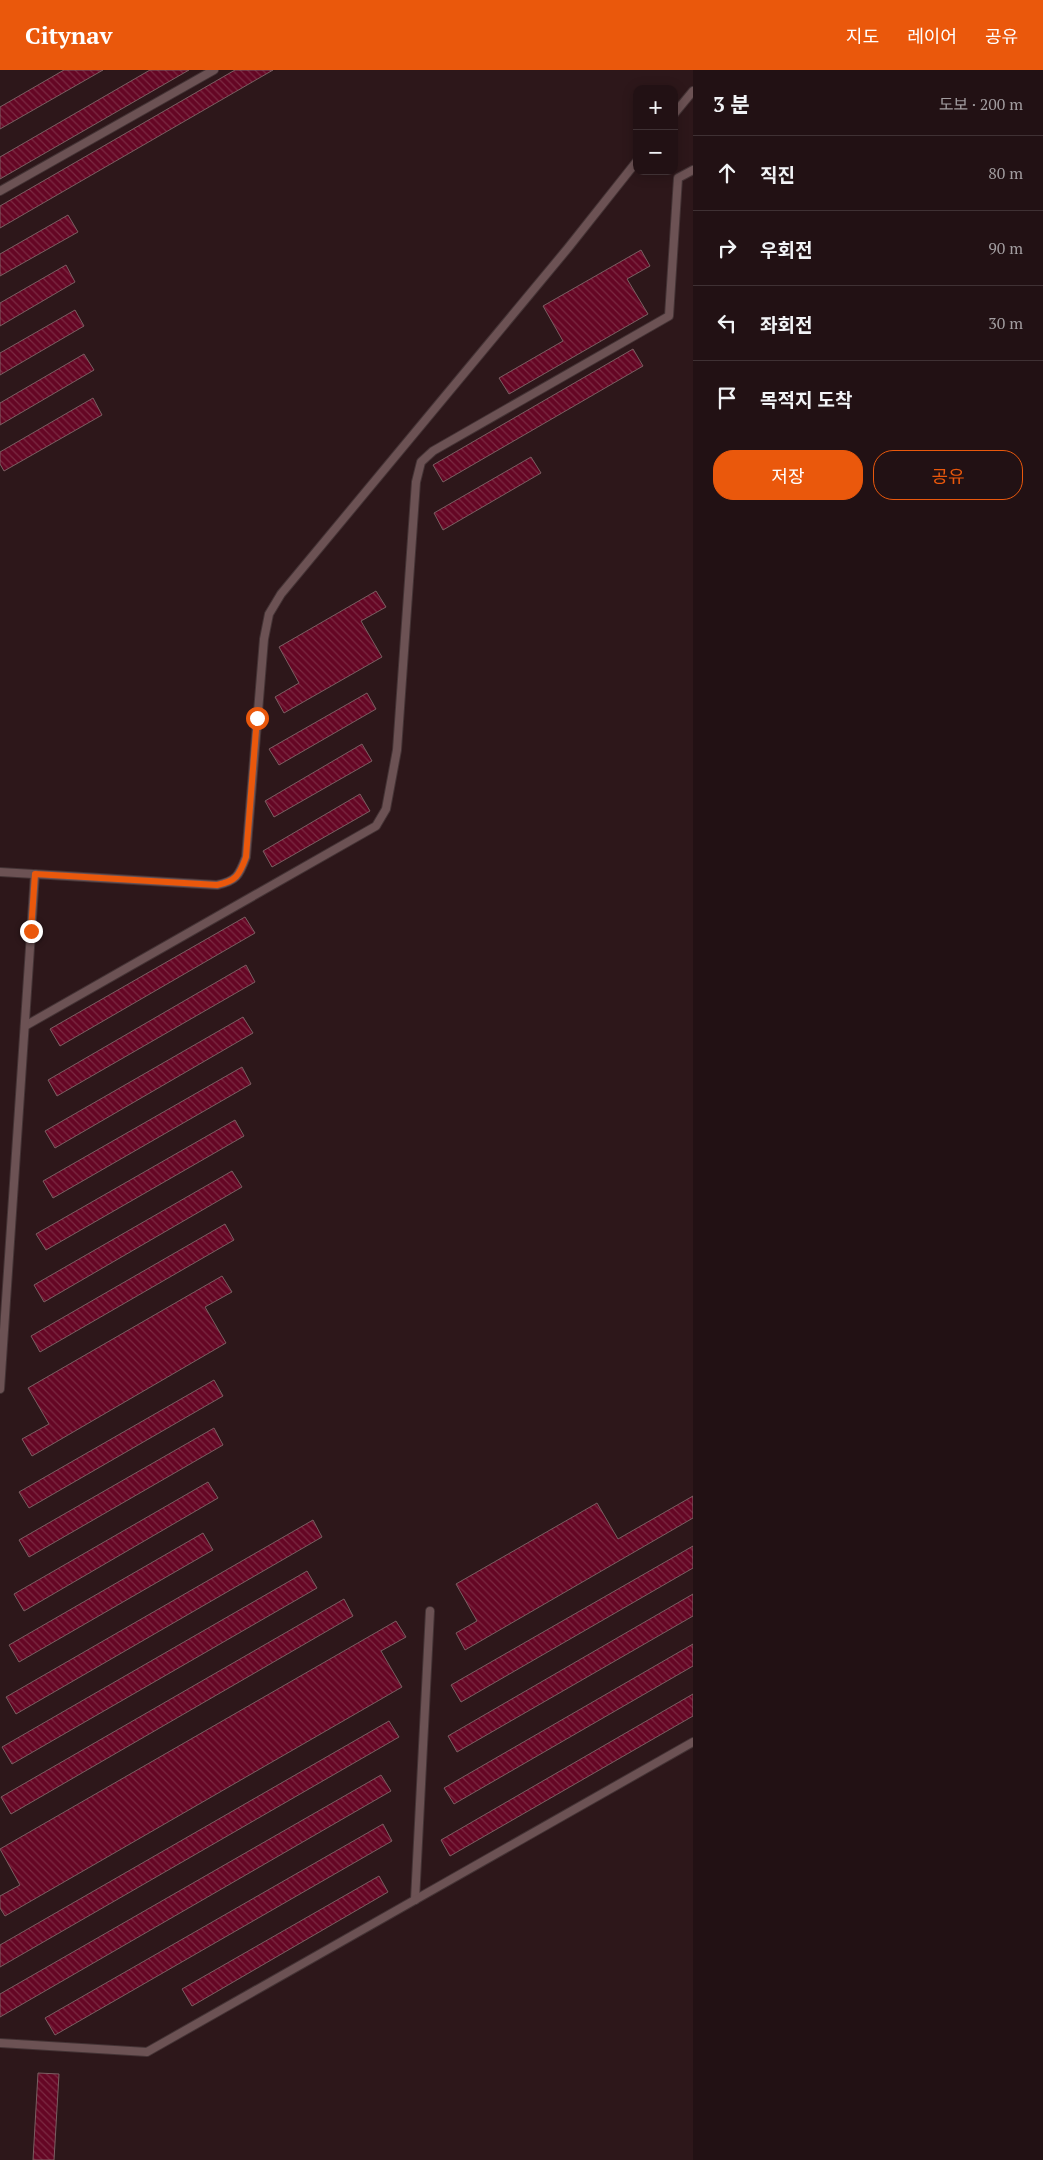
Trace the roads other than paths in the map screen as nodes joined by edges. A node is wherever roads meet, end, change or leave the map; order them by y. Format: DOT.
graph roads {
  1 [pos="214,70"];
  2 [pos="693,91"];
  3 [pos="678,109"];
  4 [pos="633,166"];
  5 [pos="693,170"];
  6 [pos="0,192"];
  7 [pos="0,872"];
  8 [pos="35,874"];
  9 [pos="25,1026"];
  10 [pos="0,1389"];
  11 [pos="430,1611"];
  12 [pos="693,1742"];
  13 [pos="415,1900"];
  14 [pos="0,2043"];
  1 -- 6 [label="lane"];
  2 -- 3 [label="lane"];
  4 -- 8 [label="lane"];
  5 -- 9 [label="lane"];
  7 -- 8 [label="lane"];
  8 -- 9 [label="lane"];
  9 -- 10 [label="lane"];
  11 -- 13 [label="lane"];
  12 -- 13 [label="lane"];
  13 -- 14 [label="lane"];
}
